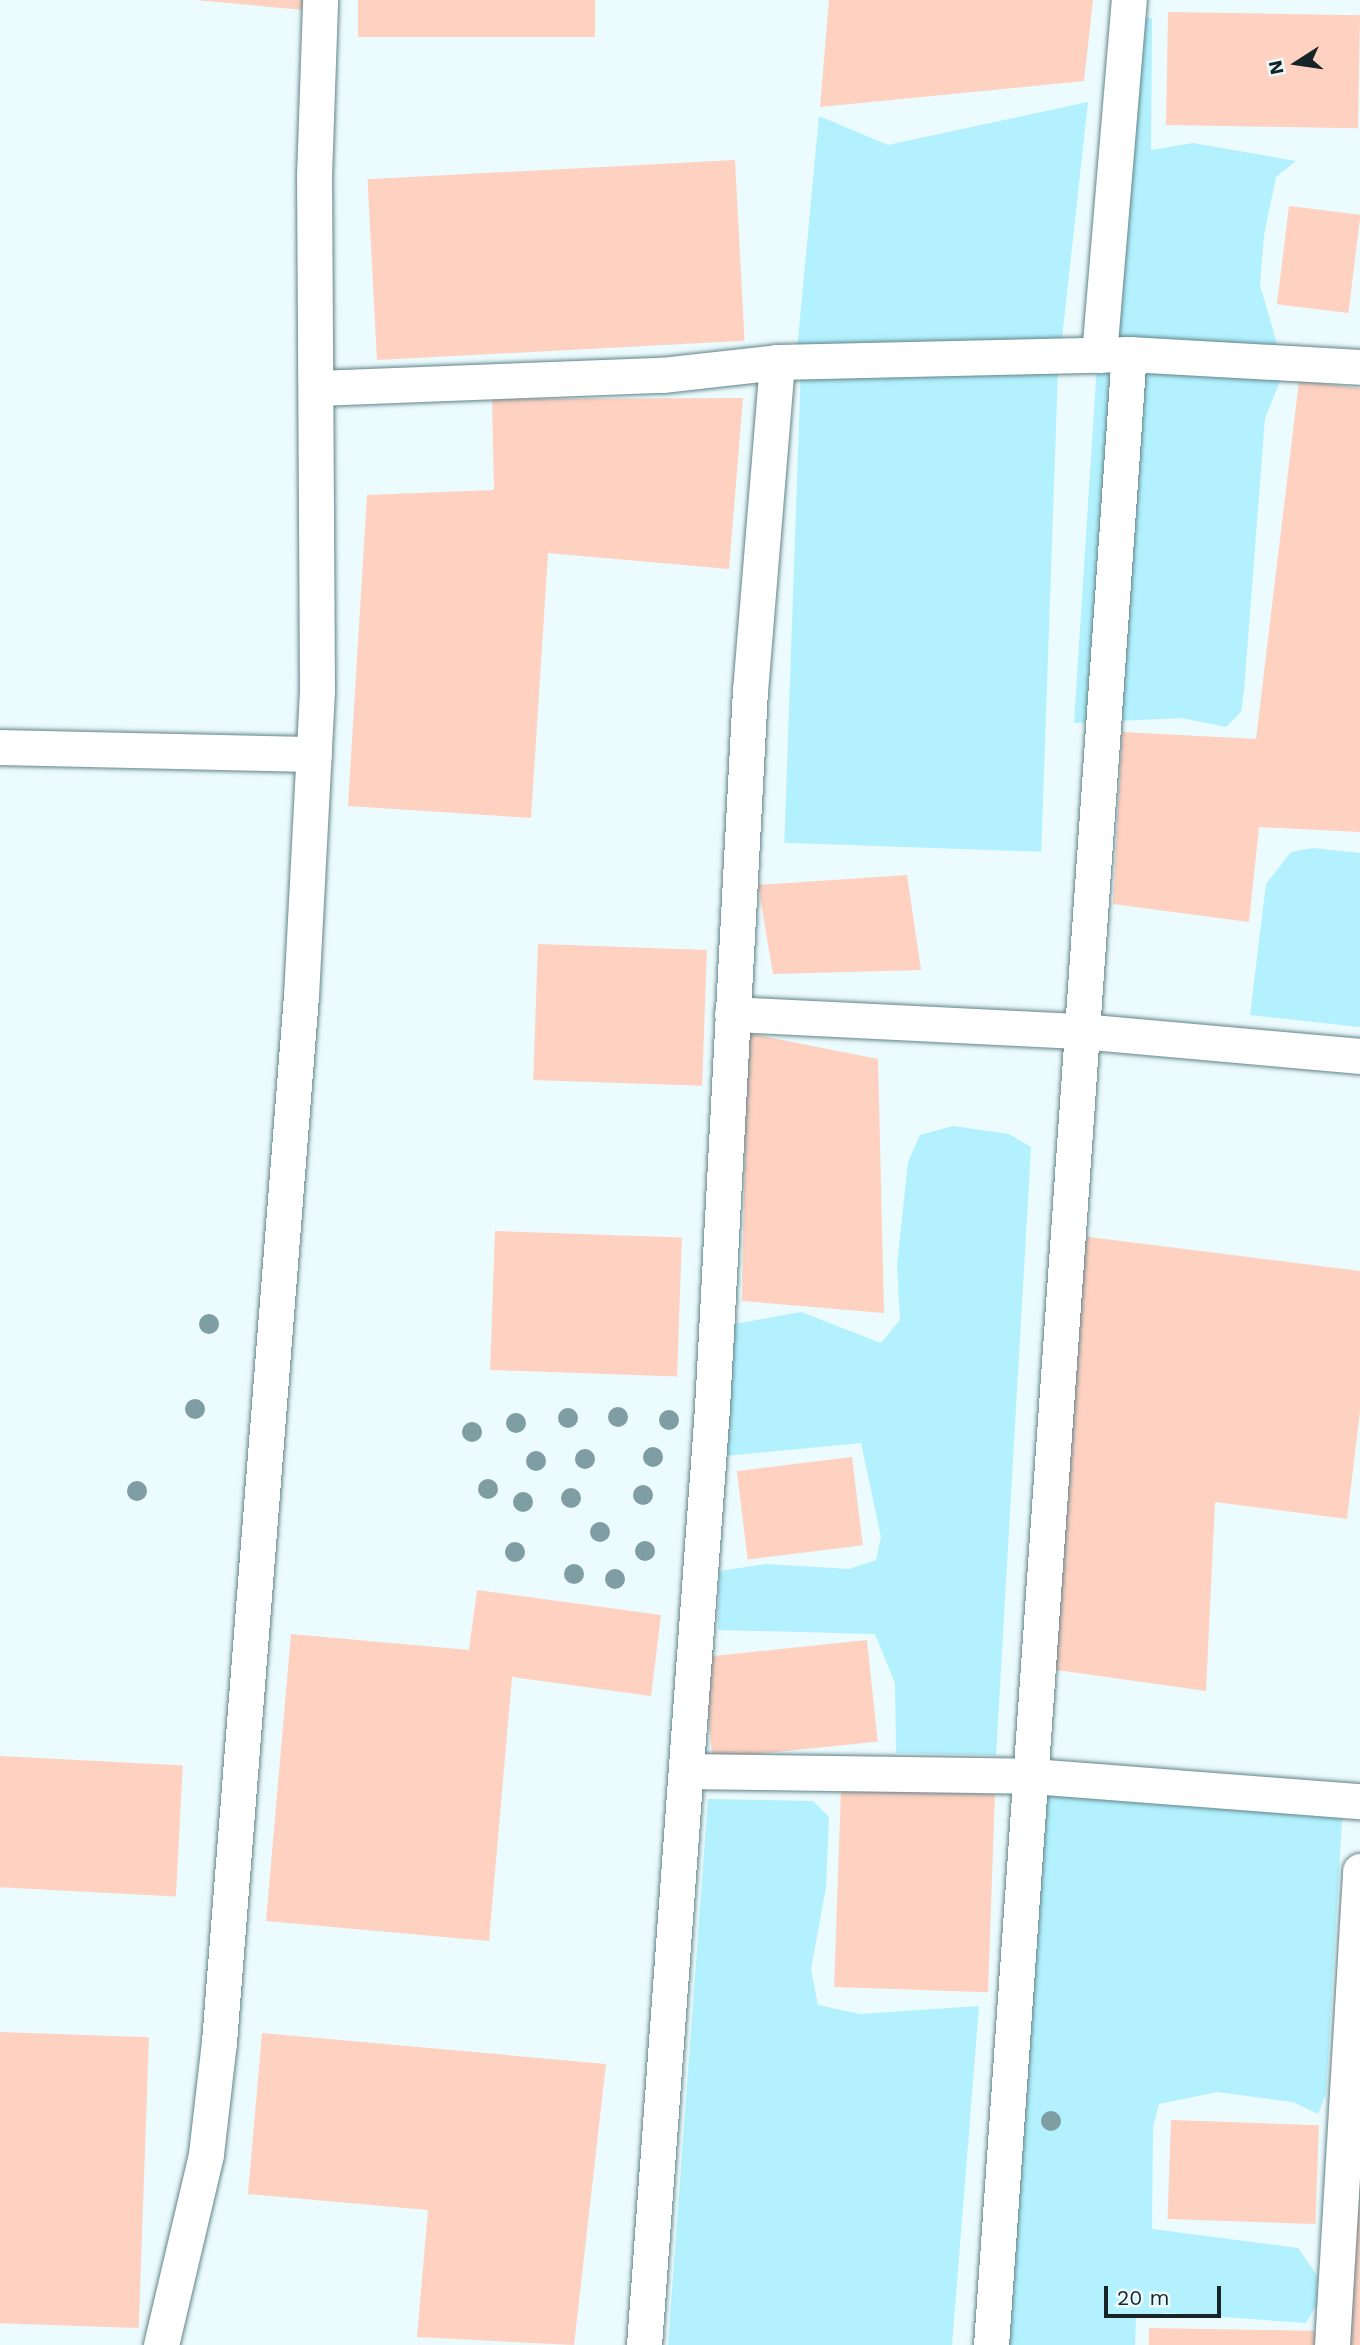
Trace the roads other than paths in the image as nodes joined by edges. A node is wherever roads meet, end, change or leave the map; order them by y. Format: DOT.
graph roads {
  1 [pos="320,0"];
  2 [pos="1129,0"];
  3 [pos="1114,354"];
  4 [pos="777,362"];
  5 [pos="1360,367"];
  6 [pos="317,388"];
  7 [pos="0,747"];
  8 [pos="314,754"];
  9 [pos="732,1014"];
  10 [pos="1081,1031"];
  11 [pos="1360,1056"];
  12 [pos="686,1771"];
  13 [pos="1032,1776"];
  14 [pos="1360,1801"];
  15 [pos="1360,1871"];
  16 [pos="161,2345"];
  17 [pos="644,2345"];
  18 [pos="991,2345"];
  19 [pos="1332,2345"];
  1 -- 6 [label="street"];
  2 -- 3 [label="street"];
  3 -- 4 [label="street"];
  3 -- 5 [label="street"];
  3 -- 10 [label="street"];
  4 -- 6 [label="street"];
  4 -- 9 [label="street"];
  6 -- 8 [label="street"];
  7 -- 8 [label="street"];
  8 -- 16 [label="street"];
  9 -- 10 [label="street"];
  9 -- 12 [label="street"];
  10 -- 11 [label="street"];
  10 -- 13 [label="street"];
  12 -- 13 [label="street"];
  12 -- 17 [label="street"];
  13 -- 14 [label="street"];
  13 -- 18 [label="street"];
  15 -- 19 [label="street"];
}
